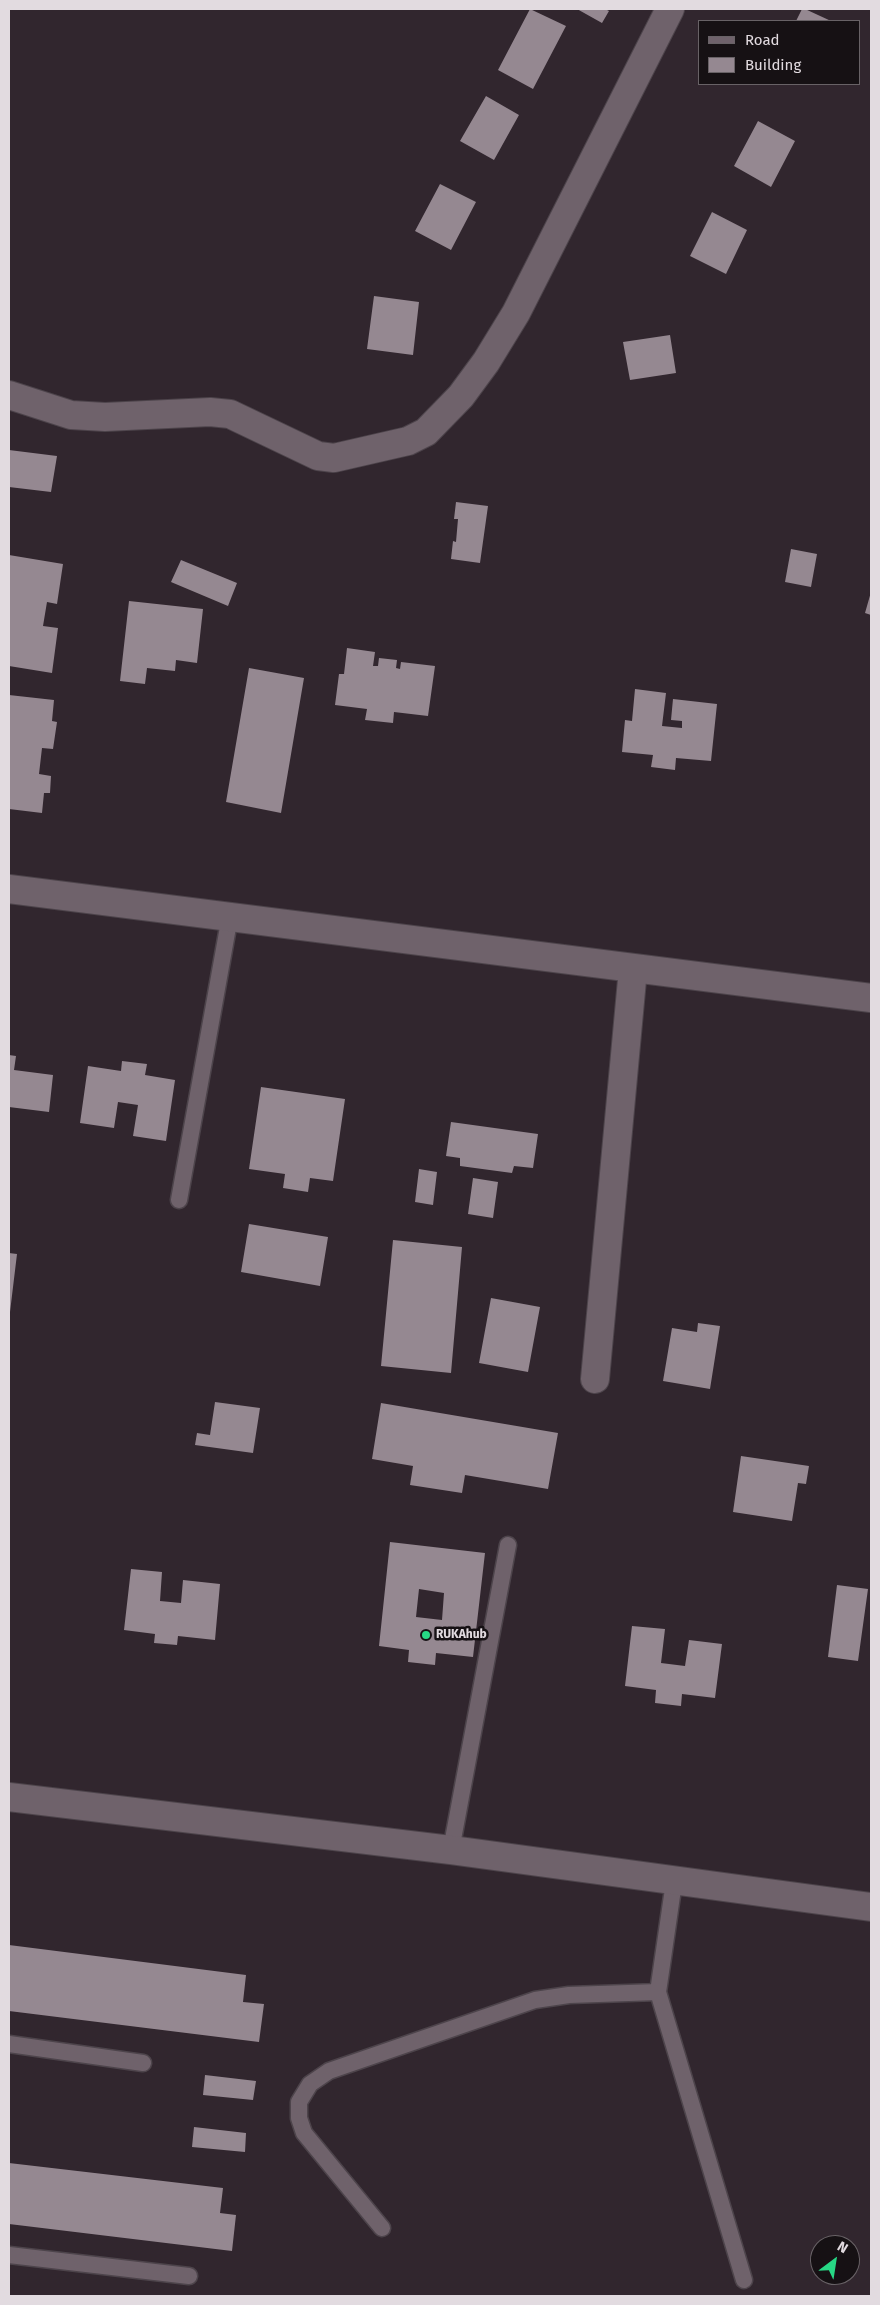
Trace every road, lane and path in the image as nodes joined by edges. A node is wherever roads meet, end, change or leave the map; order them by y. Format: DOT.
graph roads {
  1 [pos="670,9"];
  2 [pos="9,395"];
  3 [pos="9,889"];
  4 [pos="230,916"];
  5 [pos="633,969"];
  6 [pos="871,998"];
  7 [pos="179,1200"];
  8 [pos="595,1379"];
  9 [pos="508,1545"];
  10 [pos="9,1797"];
  11 [pos="451,1850"];
  12 [pos="674,1882"];
  13 [pos="871,1907"];
  14 [pos="658,1992"];
  15 [pos="9,2044"];
  16 [pos="143,2063"];
  17 [pos="382,2228"];
  18 [pos="9,2255"];
  19 [pos="189,2276"];
  20 [pos="744,2280"];
  1 -- 2 [label="street"];
  3 -- 4 [label="street"];
  4 -- 5 [label="street"];
  4 -- 7 [label="lane"];
  5 -- 6 [label="street"];
  5 -- 8 [label="street"];
  9 -- 11 [label="lane"];
  10 -- 11 [label="street"];
  11 -- 12 [label="street"];
  12 -- 13 [label="street"];
  12 -- 14 [label="lane"];
  14 -- 17 [label="lane"];
  14 -- 20 [label="lane"];
  15 -- 16 [label="lane"];
  18 -- 19 [label="lane"];
}
